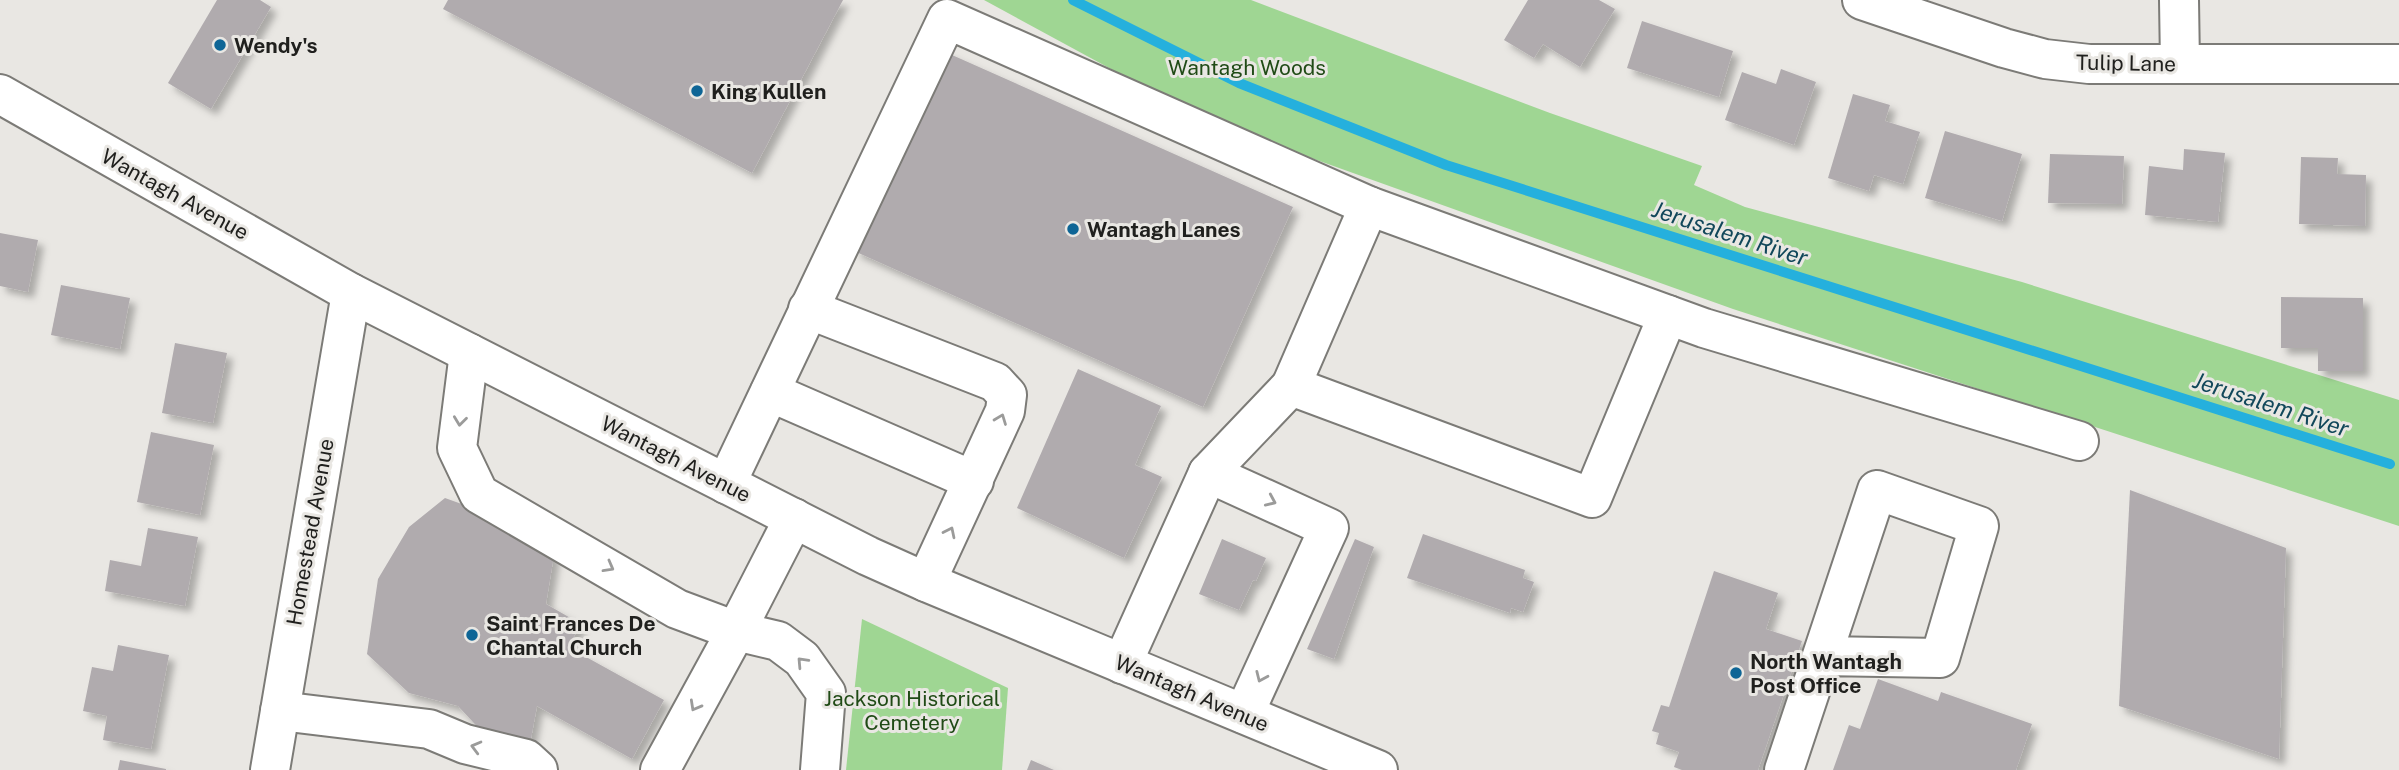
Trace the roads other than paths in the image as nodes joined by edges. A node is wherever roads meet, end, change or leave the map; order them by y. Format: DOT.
graph roads {
  1 [pos="1863,0"];
  2 [pos="2179,0"];
  3 [pos="2180,64"];
  4 [pos="2399,64"];
  5 [pos="0,94"];
  6 [pos="1368,206"];
  7 [pos="351,293"];
  8 [pos="808,309"];
  9 [pos="1668,315"];
  10 [pos="469,353"];
  11 [pos="1291,386"];
  12 [pos="770,391"];
  13 [pos="2079,441"];
  14 [pos="1208,473"];
  15 [pos="974,481"];
  16 [pos="726,484"];
  17 [pos="794,518"];
  18 [pos="926,582"];
  19 [pos="736,631"];
  20 [pos="1822,656"];
  21 [pos="1122,664"];
  22 [pos="280,711"];
  23 [pos="1244,715"];
  24 [pos="270,770"];
  25 [pos="538,770"];
  26 [pos="660,770"];
  27 [pos="820,770"];
  28 [pos="1378,770"];
  29 [pos="1784,770"];
  1 -- 3 [label="main road, Tulip Lane"];
  2 -- 3 [label="main road"];
  3 -- 4 [label="main road, Tulip Lane"];
  5 -- 7 [label="main road, Wantagh Avenue"];
  6 -- 8 [label="main road"];
  6 -- 9 [label="main road"];
  6 -- 11 [label="main road"];
  7 -- 10 [label="main road, Wantagh Avenue"];
  7 -- 22 [label="main road, Homestead Avenue"];
  8 -- 12 [label="main road"];
  15 -- 8 [label="main road, one-way"];
  9 -- 11 [label="main road"];
  9 -- 13 [label="main road"];
  10 -- 16 [label="main road, Wantagh Avenue"];
  10 -- 19 [label="main road, one-way"];
  11 -- 14 [label="main road"];
  12 -- 15 [label="main road"];
  12 -- 16 [label="main road"];
  14 -- 21 [label="main road"];
  14 -- 23 [label="main road, one-way"];
  18 -- 15 [label="main road, one-way"];
  16 -- 17 [label="main road, Wantagh Avenue"];
  17 -- 18 [label="main road, Wantagh Avenue"];
  17 -- 19 [label="main road"];
  18 -- 21 [label="main road, Wantagh Avenue"];
  19 -- 26 [label="main road, one-way"];
  27 -- 19 [label="main road, one-way"];
  20 -- 20 [label="main road"];
  20 -- 29 [label="main road"];
  21 -- 23 [label="main road, Wantagh Avenue"];
  22 -- 24 [label="main road, Homestead Avenue"];
  25 -- 22 [label="main road, one-way"];
  23 -- 28 [label="main road, Wantagh Avenue"];
}
